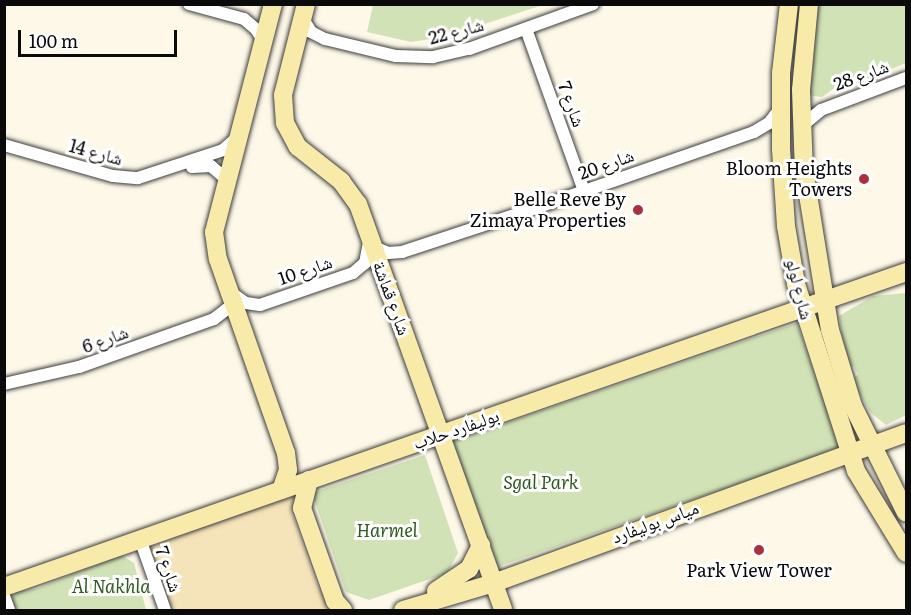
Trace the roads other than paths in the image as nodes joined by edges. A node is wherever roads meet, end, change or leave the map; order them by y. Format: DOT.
graph roads {
  1 [pos="189,4"];
  2 [pos="593,4"];
  3 [pos="789,4"];
  4 [pos="809,4"];
  5 [pos="273,5"];
  6 [pos="304,12"];
  7 [pos="244,19"];
  8 [pos="526,29"];
  9 [pos="325,39"];
  10 [pos="264,42"];
  11 [pos="294,53"];
  12 [pos="906,78"];
  13 [pos="801,90"];
  14 [pos="828,106"];
  15 [pos="780,109"];
  16 [pos="802,126"];
  17 [pos="754,132"];
  18 [pos="241,135"];
  19 [pos="4,145"];
  20 [pos="781,149"];
  21 [pos="179,166"];
  22 [pos="227,180"];
  23 [pos="584,191"];
  24 [pos="372,242"];
  25 [pos="402,252"];
  26 [pos="906,272"];
  27 [pos="384,276"];
  28 [pos="231,298"];
  29 [pos="826,300"];
  30 [pos="803,308"];
  31 [pos="214,319"];
  32 [pos="242,329"];
  33 [pos="826,353"];
  34 [pos="4,384"];
  35 [pos="906,433"];
  36 [pos="441,435"];
  37 [pos="871,445"];
  38 [pos="849,453"];
  39 [pos="309,480"];
  40 [pos="281,490"];
  41 [pos="906,513"];
  42 [pos="140,540"];
  43 [pos="481,545"];
  44 [pos="906,553"];
  45 [pos="494,583"];
  46 [pos="4,586"];
  47 [pos="4,596"];
  48 [pos="408,609"];
  49 [pos="9,610"];
  50 [pos="165,610"];
  51 [pos="343,610"];
  52 [pos="503,610"];
  1 -- 7 [label="street"];
  2 -- 8 [label="street, شارع 22"];
  3 -- 15 [label="street, شارع لولو"];
  4 -- 13 [label="street, شارع لولو"];
  5 -- 7 [label="street"];
  5 -- 10 [label="street"];
  6 -- 9 [label="street, شارع 22"];
  6 -- 11 [label="street, شارع قماشة"];
  7 -- 10 [label="street"];
  8 -- 9 [label="street, شارع 22"];
  8 -- 23 [label="street, شارع 7"];
  9 -- 11 [label="street"];
  10 -- 18 [label="street"];
  11 -- 24 [label="street, شارع قماشة"];
  12 -- 14 [label="street, شارع 28"];
  13 -- 14 [label="street, شارع 28"];
  13 -- 16 [label="street, شارع لولو"];
  14 -- 16 [label="street, شارع 28"];
  15 -- 17 [label="street, شارع 20"];
  15 -- 20 [label="street, شارع لولو"];
  16 -- 29 [label="street, شارع لولو"];
  17 -- 20 [label="street"];
  17 -- 23 [label="street, شارع 20"];
  18 -- 21 [label="street, شارع 14"];
  18 -- 22 [label="street"];
  19 -- 21 [label="street, شارع 14"];
  20 -- 30 [label="street, شارع لولو"];
  21 -- 22 [label="street, شارع 14"];
  22 -- 28 [label="street"];
  23 -- 25 [label="street, شارع 20"];
  24 -- 25 [label="street, شارع 20"];
  24 -- 27 [label="street, شارع قماشة"];
  24 -- 28 [label="street, شارع 10"];
  25 -- 27 [label="street"];
  26 -- 29 [label="street, بوليفارد حلاب"];
  27 -- 36 [label="street, شارع قماشة"];
  28 -- 31 [label="street, شارع 6"];
  28 -- 32 [label="street"];
  29 -- 30 [label="street, بوليفارد حلاب"];
  29 -- 33 [label="street, شارع لولو"];
  30 -- 33 [label="street, شارع لولو"];
  30 -- 36 [label="street, بوليفارد حلاب"];
  31 -- 32 [label="street"];
  31 -- 34 [label="street, شارع 6"];
  32 -- 40 [label="street"];
  33 -- 37 [label="street, شارع لولو"];
  33 -- 38 [label="street, شارع لولو"];
  35 -- 37 [label="street, مياس بوليفارد"];
  36 -- 39 [label="street, بوليفارد حلاب"];
  36 -- 43 [label="street, شارع قماشة"];
  37 -- 38 [label="street, مياس بوليفارد"];
  37 -- 41 [label="street, شارع لولو"];
  38 -- 44 [label="street, شارع لولو"];
  38 -- 45 [label="street, مياس بوليفارد"];
  39 -- 40 [label="street, بوليفارد حلاب"];
  39 -- 51 [label="street"];
  40 -- 42 [label="street, بوليفارد حلاب"];
  42 -- 46 [label="street, بوليفارد حلاب"];
  42 -- 50 [label="street, شارع 7"];
  43 -- 45 [label="street, شارع قماشة"];
  43 -- 48 [label="street"];
  45 -- 48 [label="street, مياس بوليفارد"];
  45 -- 52 [label="street, شارع قماشة"];
  47 -- 49 [label="street"];
}
